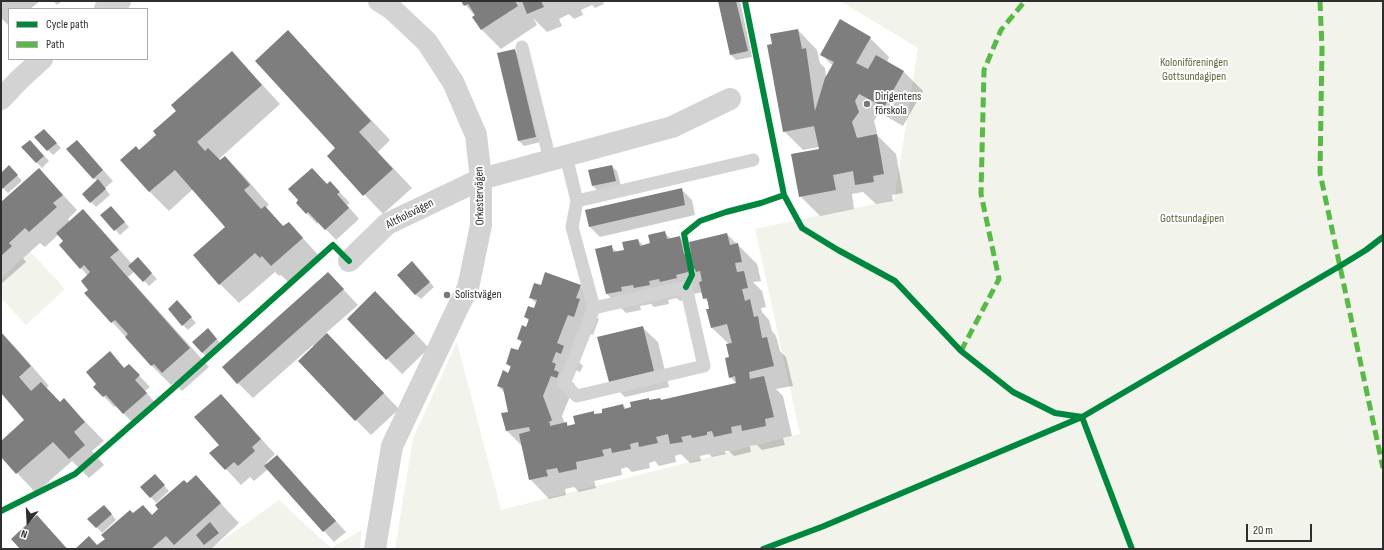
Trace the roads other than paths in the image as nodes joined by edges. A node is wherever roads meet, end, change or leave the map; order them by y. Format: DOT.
graph roads {
  1 [pos="120,1"];
  2 [pos="379,1"];
  3 [pos="106,8"];
  4 [pos="522,47"];
  5 [pos="41,60"];
  6 [pos="1,99"];
  7 [pos="730,99"];
  8 [pos="558,158"];
  9 [pos="753,160"];
  10 [pos="481,179"];
  11 [pos="577,201"];
  12 [pos="348,261"];
  13 [pos="594,308"];
  14 [pos="375,549"];
  1 -- 3 [label="street"];
  2 -- 10 [label="street, Orkestervägen"];
  4 -- 8 [label="lane"];
  5 -- 6 [label="street"];
  7 -- 8 [label="street"];
  8 -- 10 [label="street"];
  8 -- 11 [label="lane"];
  9 -- 11 [label="lane"];
  10 -- 12 [label="street, Altfiolsvägen"];
  10 -- 14 [label="street, Orkestervägen"];
  11 -- 13 [label="lane"];
  13 -- 13 [label="lane"];
}
